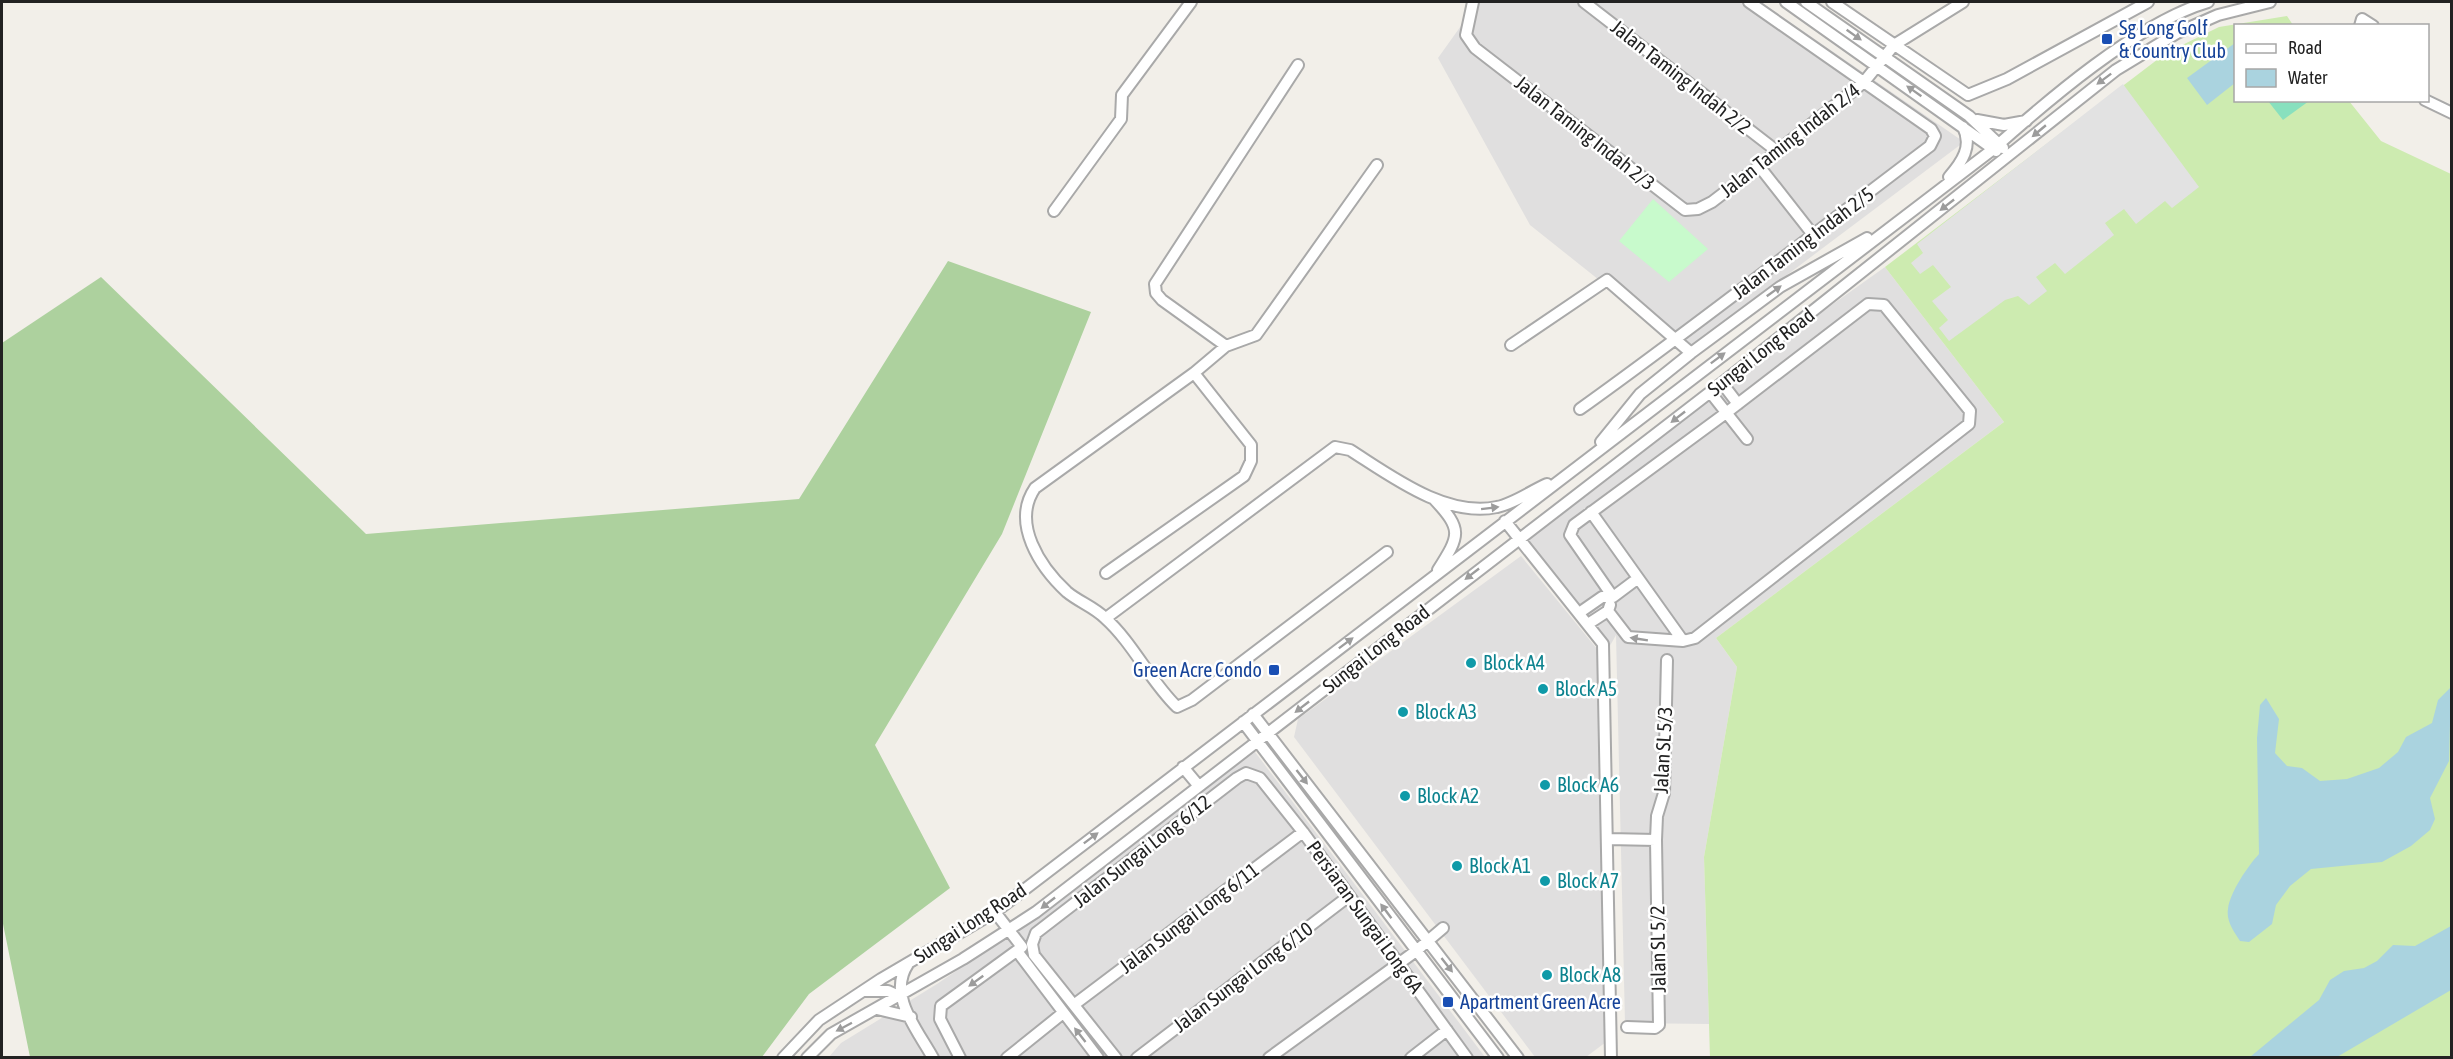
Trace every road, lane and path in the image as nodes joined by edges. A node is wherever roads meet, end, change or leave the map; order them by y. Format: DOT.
graph roads {
  1 [pos="1191,2"];
  2 [pos="1473,2"];
  3 [pos="1584,2"];
  4 [pos="1749,2"];
  5 [pos="1786,2"];
  6 [pos="1806,2"];
  7 [pos="1832,2"];
  8 [pos="1963,2"];
  9 [pos="2148,2"];
  10 [pos="2208,2"];
  11 [pos="2270,2"];
  12 [pos="1894,45"];
  13 [pos="1885,56"];
  14 [pos="1298,66"];
  15 [pos="1878,66"];
  16 [pos="1864,82"];
  17 [pos="2072,85"];
  18 [pos="2429,102"];
  19 [pos="2048,104"];
  20 [pos="2067,105"];
  21 [pos="2451,113"];
  22 [pos="2028,120"];
  23 [pos="1966,121"];
  24 [pos="1998,149"];
  25 [pos="1778,152"];
  26 [pos="2014,152"];
  27 [pos="1377,165"];
  28 [pos="1759,166"];
  29 [pos="1993,169"];
  30 [pos="1940,188"];
  31 [pos="1698,210"];
  32 [pos="1054,211"];
  33 [pos="1901,219"];
  34 [pos="1814,236"];
  35 [pos="1677,340"];
  36 [pos="1511,345"];
  37 [pos="1226,346"];
  38 [pos="1691,353"];
  39 [pos="1194,373"];
  40 [pos="1722,383"];
  41 [pos="1710,392"];
  42 [pos="1738,404"];
  43 [pos="1580,409"];
  44 [pos="1726,413"];
  45 [pos="1747,439"];
  46 [pos="1591,455"];
  47 [pos="1560,479"];
  48 [pos="1433,498"];
  49 [pos="1591,512"];
  50 [pos="1505,522"];
  51 [pos="1519,538"];
  52 [pos="1387,552"];
  53 [pos="1106,573"];
  54 [pos="1435,575"];
  55 [pos="1637,579"];
  56 [pos="1613,597"];
  57 [pos="1608,611"];
  58 [pos="1579,613"];
  59 [pos="1106,618"];
  60 [pos="1588,624"];
  61 [pos="1683,641"];
  62 [pos="1667,660"];
  63 [pos="1253,714"];
  64 [pos="1243,722"];
  65 [pos="1268,733"];
  66 [pos="1257,742"];
  67 [pos="1183,768"];
  68 [pos="1260,778"];
  69 [pos="1198,785"];
  70 [pos="1303,832"];
  71 [pos="1608,840"];
  72 [pos="1656,840"];
  73 [pos="1349,896"];
  74 [pos="995,912"];
  75 [pos="1443,928"];
  76 [pos="1009,931"];
  77 [pos="1428,941"];
  78 [pos="1017,951"];
  79 [pos="1416,951"];
  80 [pos="910,962"];
  81 [pos="1398,962"];
  82 [pos="917,986"];
  83 [pos="864,991"];
  84 [pos="899,996"];
  85 [pos="1075,1004"];
  86 [pos="876,1010"];
  87 [pos="1063,1013"];
  88 [pos="910,1017"];
  89 [pos="1627,1027"];
  90 [pos="1447,1030"];
  91 [pos="1608,1055"];
  92 [pos="783,1058"];
  93 [pos="807,1058"];
  94 [pos="933,1058"];
  95 [pos="960,1058"];
  96 [pos="1007,1058"];
  97 [pos="1098,1058"];
  98 [pos="1116,1058"];
  99 [pos="1137,1058"];
  100 [pos="1269,1058"];
  101 [pos="1411,1058"];
  102 [pos="1467,1058"];
  103 [pos="1498,1058"];
  104 [pos="1518,1058"];
  1 -- 32 [label="street"];
  2 -- 31 [label="street, Jalan Taming Indah 2/3"];
  3 -- 25 [label="street, Jalan Taming Indah 2/2"];
  4 -- 16 [label="street"];
  5 -- 15 [label="street"];
  6 -- 13 [label="street, one-way"];
  7 -- 12 [label="street"];
  8 -- 12 [label="street, Jalan Taming Indah 2/4"];
  9 -- 12 [label="street"];
  10 -- 17 [label="street, Sungai Long Road"];
  11 -- 20 [label="street, Sungai Long Road, one-way"];
  12 -- 13 [label="street, Jalan Taming Indah 2/4"];
  13 -- 15 [label="street, Jalan Taming Indah 2/4"];
  13 -- 23 [label="street"];
  14 -- 37 [label="street"];
  15 -- 16 [label="street, Jalan Taming Indah 2/4"];
  23 -- 15 [label="street, one-way"];
  16 -- 25 [label="street, Jalan Taming Indah 2/4"];
  16 -- 34 [label="street, Jalan Taming Indah 2/5"];
  17 -- 19 [label="street, Sungai Long Road"];
  17 -- 20 [label="street"];
  18 -- 21 [label="street"];
  19 -- 20 [label="street"];
  19 -- 22 [label="street, Sungai Long Road"];
  20 -- 26 [label="street, Sungai Long Road, one-way"];
  22 -- 23 [label="street"];
  22 -- 24 [label="street, Sungai Long Road"];
  23 -- 24 [label="street"];
  23 -- 30 [label="street"];
  24 -- 26 [label="street"];
  24 -- 29 [label="street"];
  24 -- 30 [label="street, Sungai Long Road"];
  25 -- 28 [label="street, Jalan Taming Indah 2/4"];
  26 -- 29 [label="street, Sungai Long Road"];
  27 -- 37 [label="street"];
  28 -- 31 [label="street, Jalan Taming Indah 2/4"];
  28 -- 34 [label="street"];
  29 -- 40 [label="street, Sungai Long Road, one-way"];
  30 -- 33 [label="street, Sungai Long Road"];
  38 -- 33 [label="street, one-way"];
  46 -- 33 [label="street, Sungai Long Road, one-way"];
  34 -- 35 [label="street, Jalan Taming Indah 2/5"];
  35 -- 36 [label="street"];
  35 -- 38 [label="street"];
  35 -- 43 [label="street, Jalan Taming Indah 2/5"];
  37 -- 39 [label="street"];
  38 -- 46 [label="street"];
  39 -- 53 [label="street"];
  39 -- 59 [label="street"];
  40 -- 41 [label="street, Sungai Long Road"];
  40 -- 42 [label="street"];
  41 -- 44 [label="street"];
  41 -- 51 [label="street, Sungai Long Road, one-way"];
  42 -- 44 [label="street"];
  42 -- 61 [label="street"];
  44 -- 45 [label="street"];
  44 -- 49 [label="street"];
  46 -- 47 [label="street, Sungai Long Road"];
  48 -- 47 [label="street, one-way"];
  47 -- 50 [label="street, Sungai Long Road"];
  48 -- 54 [label="street"];
  48 -- 59 [label="street"];
  49 -- 55 [label="street"];
  49 -- 56 [label="street"];
  50 -- 51 [label="street"];
  50 -- 54 [label="street, Sungai Long Road"];
  51 -- 58 [label="street"];
  51 -- 65 [label="street, Sungai Long Road, one-way"];
  52 -- 59 [label="street"];
  63 -- 54 [label="street, Sungai Long Road, one-way"];
  55 -- 56 [label="street"];
  55 -- 61 [label="street"];
  56 -- 57 [label="street"];
  56 -- 58 [label="street"];
  57 -- 60 [label="street"];
  61 -- 57 [label="street, one-way"];
  58 -- 60 [label="street"];
  60 -- 71 [label="street"];
  62 -- 72 [label="street, Jalan SL 5/3"];
  63 -- 64 [label="street, Sungai Long Road"];
  63 -- 65 [label="street"];
  64 -- 66 [label="street"];
  64 -- 67 [label="street, Sungai Long Road"];
  65 -- 66 [label="street, Sungai Long Road"];
  65 -- 77 [label="street, one-way"];
  66 -- 69 [label="street, Sungai Long Road"];
  79 -- 66 [label="street, one-way"];
  67 -- 69 [label="street"];
  74 -- 67 [label="street, Sungai Long Road, one-way"];
  68 -- 70 [label="street, Persiaran Sungai Long 6A"];
  68 -- 85 [label="street, Jalan Sungai Long 6/12"];
  69 -- 76 [label="street, Sungai Long Road, one-way"];
  70 -- 73 [label="street, Persiaran Sungai Long 6A"];
  70 -- 85 [label="street, Jalan Sungai Long 6/11"];
  71 -- 72 [label="street"];
  71 -- 91 [label="street"];
  72 -- 89 [label="street, Jalan SL 5/2"];
  73 -- 81 [label="street, Persiaran Sungai Long 6A"];
  73 -- 99 [label="street, Jalan Sungai Long 6/10"];
  74 -- 76 [label="street"];
  74 -- 80 [label="street, Sungai Long Road"];
  75 -- 77 [label="street"];
  76 -- 78 [label="street"];
  76 -- 82 [label="street, Sungai Long Road"];
  77 -- 79 [label="street"];
  77 -- 104 [label="street, one-way"];
  78 -- 87 [label="street"];
  78 -- 95 [label="street, one-way"];
  79 -- 81 [label="street"];
  79 -- 103 [label="street"];
  80 -- 83 [label="street, Sungai Long Road"];
  80 -- 84 [label="street"];
  81 -- 90 [label="street, Persiaran Sungai Long 6A"];
  81 -- 100 [label="street"];
  82 -- 84 [label="street, Sungai Long Road"];
  82 -- 88 [label="street"];
  83 -- 84 [label="street"];
  83 -- 92 [label="street, Sungai Long Road"];
  84 -- 86 [label="street, Sungai Long Road"];
  84 -- 88 [label="street"];
  85 -- 98 [label="street"];
  86 -- 88 [label="street"];
  86 -- 93 [label="street, Sungai Long Road, one-way"];
  87 -- 96 [label="street"];
  97 -- 87 [label="street, one-way"];
  88 -- 94 [label="street"];
  90 -- 101 [label="street"];
  90 -- 102 [label="street, Persiaran Sungai Long 6A"];
}
